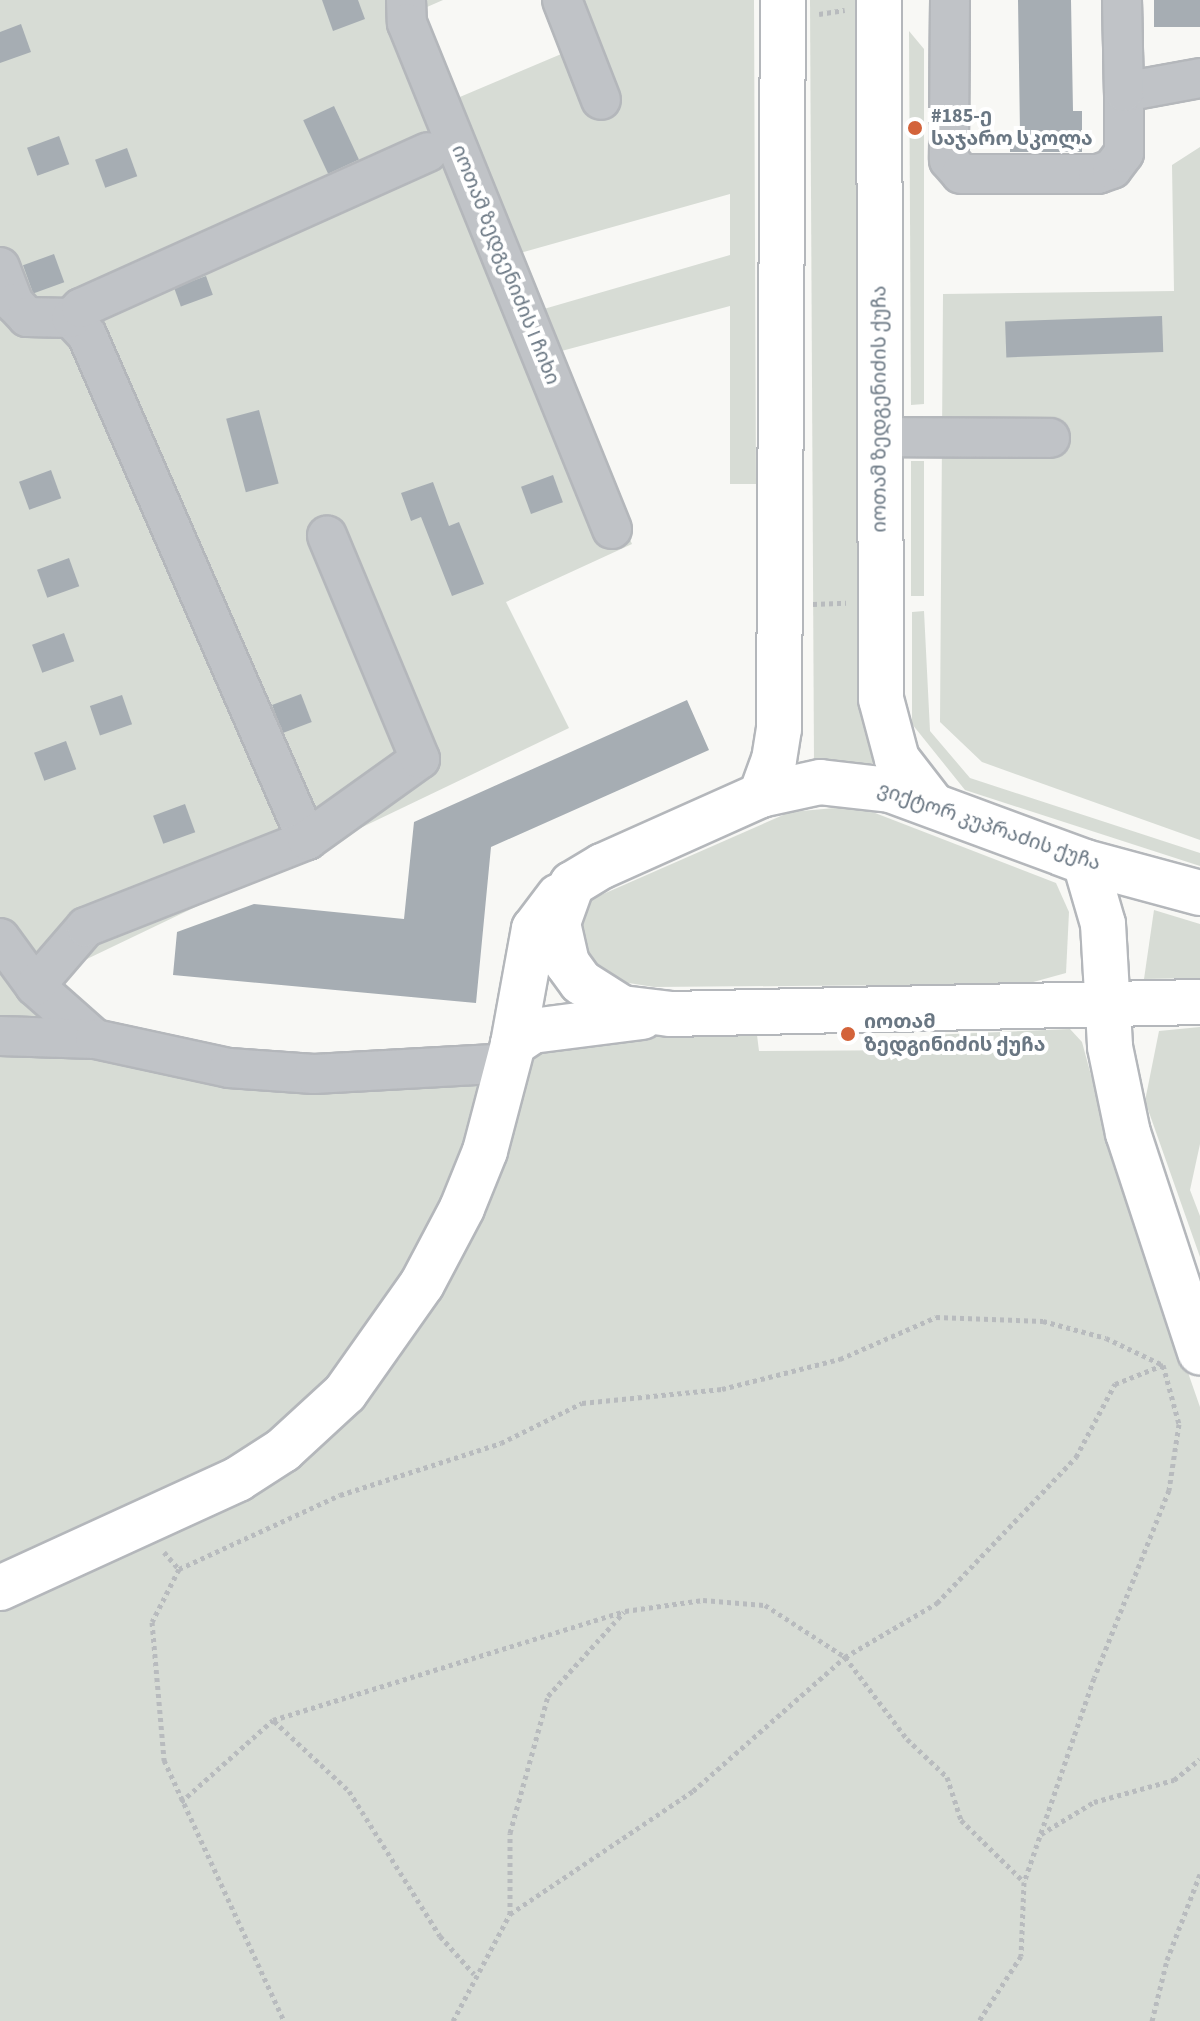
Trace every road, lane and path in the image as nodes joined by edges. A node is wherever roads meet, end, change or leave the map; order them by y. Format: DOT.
graph roads {
  1 [pos="406,0"];
  2 [pos="562,0"];
  3 [pos="950,0"];
  4 [pos="1122,0"];
  5 [pos="868,4"];
  6 [pos="795,8"];
  7 [pos="1200,78"];
  8 [pos="1124,92"];
  9 [pos="601,100"];
  10 [pos="428,152"];
  11 [pos="0,267"];
  12 [pos="71,318"];
  13 [pos="881,437"];
  14 [pos="1050,438"];
  15 [pos="612,529"];
  16 [pos="327,536"];
  17 [pos="855,602"];
  18 [pos="804,604"];
  19 [pos="761,795"];
  20 [pos="931,803"];
  21 [pos="307,840"];
  22 [pos="1085,862"];
  23 [pos="572,884"];
  24 [pos="1200,893"];
  25 [pos="0,938"];
  26 [pos="35,986"];
  27 [pos="1200,1002"];
  28 [pos="1107,1004"];
  29 [pos="670,1014"];
  30 [pos="0,1036"];
  31 [pos="95,1039"];
  32 [pos="511,1053"];
  33 [pos="1184,1347"];
  34 [pos="139,1525"];
  35 [pos="179,1569"];
  36 [pos="0,1588"];
  37 [pos="625,1611"];
  38 [pos="845,1657"];
  39 [pos="273,1720"];
  40 [pos="1200,1759"];
  41 [pos="181,1802"];
  42 [pos="1041,1834"];
  43 [pos="1200,1874"];
  44 [pos="1024,1882"];
  45 [pos="510,1914"];
  46 [pos="474,1974"];
  47 [pos="978,2020"];
  48 [pos="284,2021"];
  49 [pos="453,2021"];
  50 [pos="1152,2021"];
  1 -- 15 [label="street, იოთამ ზედგენიძის I ჩიხი"];
  2 -- 9 [label="street"];
  3 -- 8 [label="street"];
  4 -- 8 [label="street"];
  5 -- 6 [label="path"];
  5 -- 13 [label="main road, იოთამ ზედგენიძის ქუჩა"];
  6 -- 19 [label="main road"];
  7 -- 8 [label="street"];
  10 -- 12 [label="street"];
  11 -- 12 [label="street"];
  12 -- 21 [label="street"];
  13 -- 14 [label="street"];
  13 -- 20 [label="main road, იოთამ ზედგენიძის ქუჩა"];
  16 -- 21 [label="street"];
  17 -- 18 [label="path"];
  19 -- 20 [label="main road, ვიქტორ კუპრაძის ქუჩა"];
  19 -- 23 [label="main road, ვიქტორ კუპრაძის ქუჩა"];
  20 -- 22 [label="main road, ვიქტორ კუპრაძის ქუჩა"];
  21 -- 26 [label="street"];
  22 -- 24 [label="main road, ვიქტორ კუპრაძის ქუჩა"];
  22 -- 28 [label="main road"];
  23 -- 29 [label="main road"];
  23 -- 32 [label="main road"];
  25 -- 26 [label="street"];
  26 -- 31 [label="street"];
  27 -- 28 [label="main road"];
  28 -- 29 [label="main road"];
  28 -- 33 [label="main road"];
  29 -- 32 [label="main road"];
  30 -- 31 [label="street"];
  31 -- 32 [label="street"];
  32 -- 34 [label="main road"];
  33 -- 35 [label="path"];
  33 -- 38 [label="path"];
  33 -- 42 [label="path"];
  34 -- 35 [label="path"];
  34 -- 36 [label="main road"];
  35 -- 41 [label="path"];
  37 -- 38 [label="path"];
  37 -- 39 [label="path"];
  37 -- 45 [label="path"];
  38 -- 44 [label="path"];
  38 -- 45 [label="path"];
  39 -- 41 [label="path"];
  39 -- 46 [label="path"];
  40 -- 42 [label="path"];
  41 -- 48 [label="path"];
  42 -- 44 [label="path"];
  43 -- 50 [label="path"];
  44 -- 47 [label="path"];
  45 -- 46 [label="path"];
  46 -- 49 [label="path"];
}
